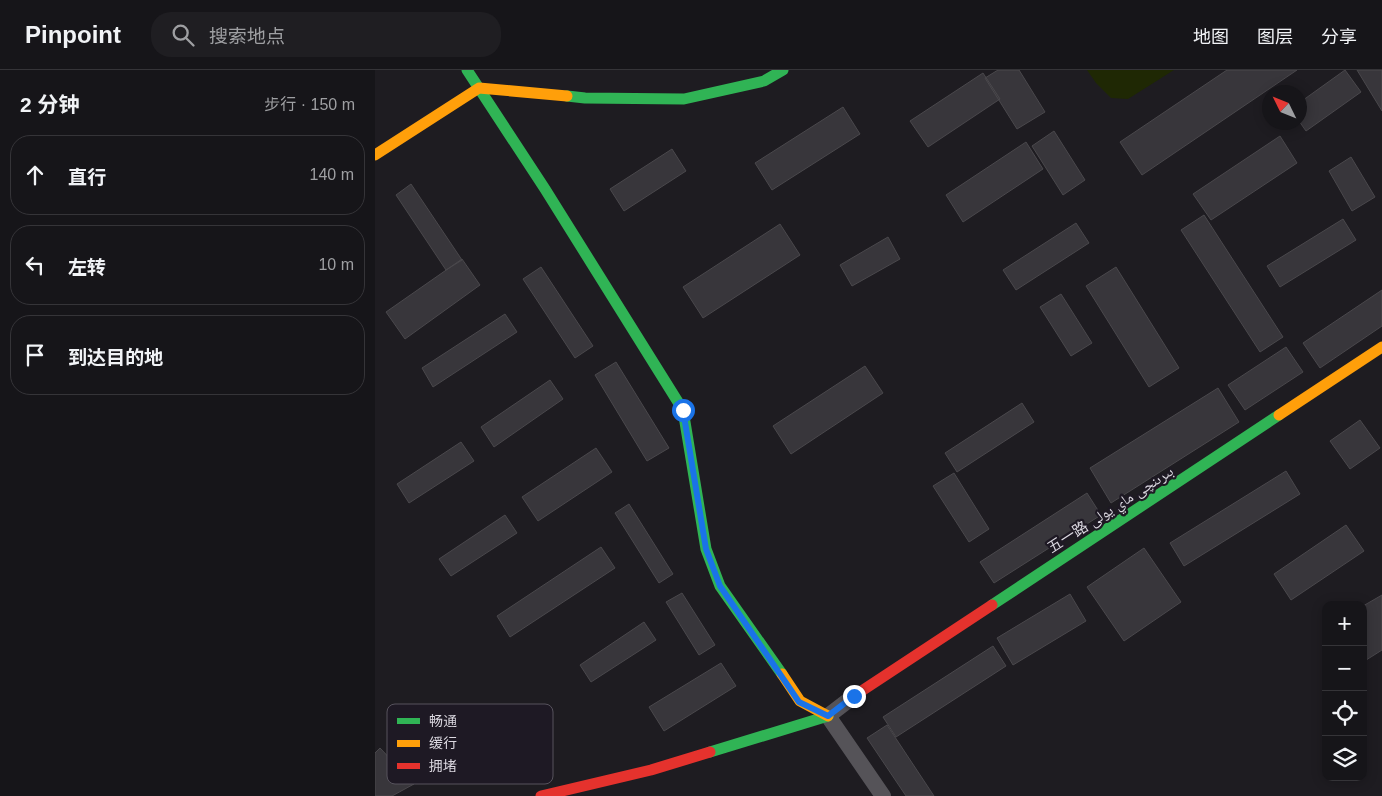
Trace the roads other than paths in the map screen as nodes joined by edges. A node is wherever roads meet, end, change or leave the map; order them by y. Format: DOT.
graph roads {
  1 [pos="467,70"];
  2 [pos="783,70"];
  3 [pos="479,88"];
  4 [pos="375,156"];
  5 [pos="1382,347"];
  6 [pos="854,696"];
  7 [pos="828,716"];
  8 [pos="541,796"];
  9 [pos="883,796"];
  1 -- 3 [label="street"];
  2 -- 3 [label="street"];
  3 -- 4 [label="street"];
  3 -- 7 [label="street"];
  5 -- 6 [label="street, 五一路 بىرىنچى ماي يولى"];
  6 -- 7 [label="street"];
  7 -- 8 [label="street"];
  7 -- 9 [label="street"];
}
